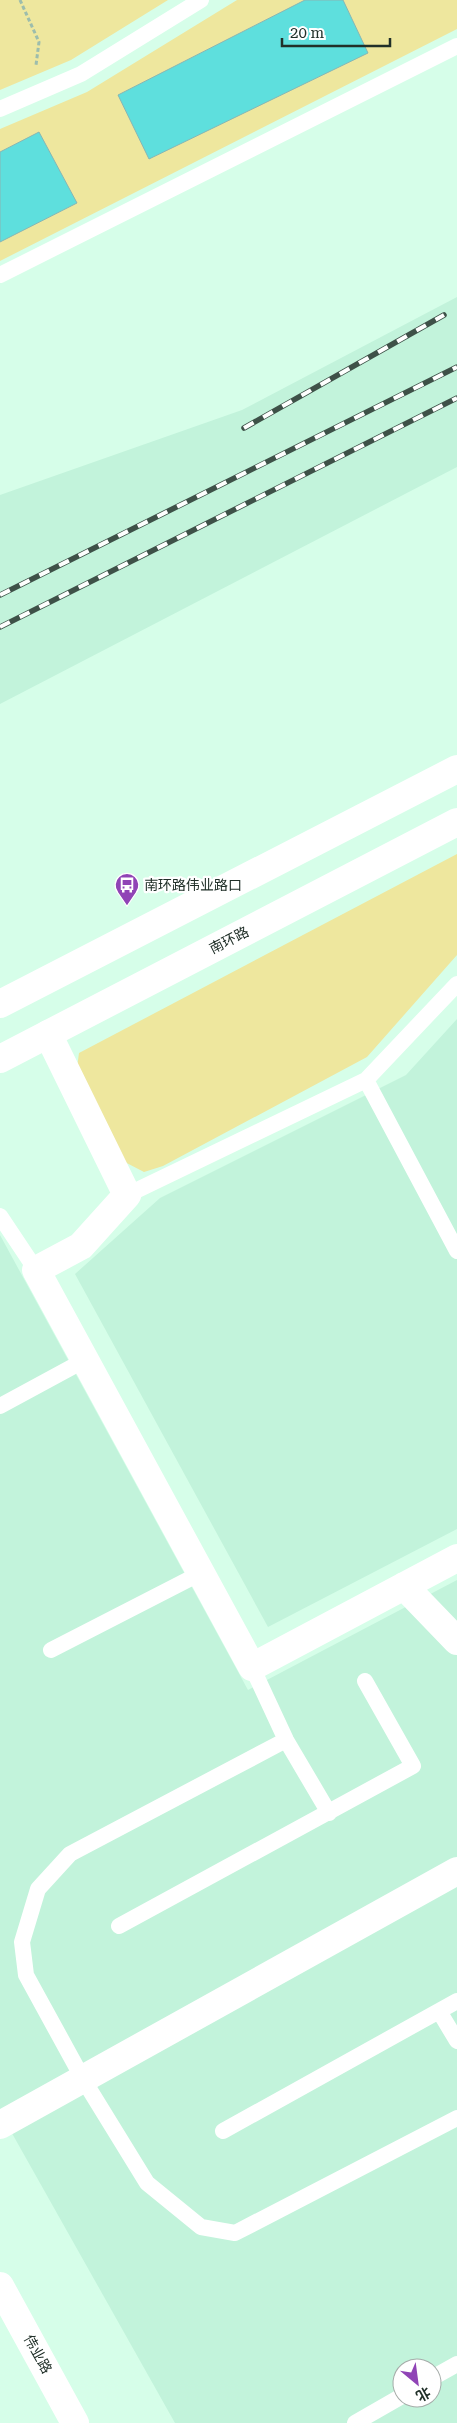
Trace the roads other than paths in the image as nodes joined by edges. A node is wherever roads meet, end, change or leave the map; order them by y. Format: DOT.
graph roads {
  1 [pos="201,0"];
  2 [pos="457,46"];
  3 [pos="0,109"];
  4 [pos="0,275"];
  5 [pos="457,769"];
  6 [pos="457,822"];
  7 [pos="457,984"];
  8 [pos="0,1004"];
  9 [pos="48,1034"];
  10 [pos="0,1059"];
  11 [pos="366,1080"];
  12 [pos="127,1195"];
  13 [pos="0,1216"];
  14 [pos="457,1251"];
  15 [pos="36,1270"];
  16 [pos="84,1360"];
  17 [pos="0,1406"];
  18 [pos="457,1558"];
  19 [pos="201,1573"];
  20 [pos="404,1586"];
  21 [pos="457,1641"];
  22 [pos="51,1650"];
  23 [pos="252,1667"];
  24 [pos="365,1681"];
  25 [pos="286,1740"];
  26 [pos="329,1813"];
  27 [pos="457,1871"];
  28 [pos="119,1926"];
  29 [pos="457,2001"];
  30 [pos="439,2011"];
  31 [pos="457,2041"];
  32 [pos="83,2079"];
  33 [pos="457,2118"];
  34 [pos="0,2125"];
  35 [pos="223,2131"];
  36 [pos="0,2286"];
  37 [pos="457,2364"];
  38 [pos="442,2372"];
  39 [pos="392,2402"];
  40 [pos="76,2423"];
  41 [pos="355,2423"];
  1 -- 3 [label="lane"];
  2 -- 4 [label="lane"];
  5 -- 8 [label="street"];
  6 -- 9 [label="street, 南环路"];
  7 -- 11 [label="lane"];
  9 -- 10 [label="street, 南环路"];
  9 -- 12 [label="street"];
  11 -- 12 [label="lane"];
  11 -- 14 [label="lane"];
  12 -- 15 [label="street"];
  13 -- 15 [label="lane"];
  15 -- 16 [label="street"];
  16 -- 17 [label="lane"];
  16 -- 19 [label="street"];
  18 -- 20 [label="street"];
  19 -- 22 [label="lane"];
  19 -- 23 [label="street"];
  20 -- 21 [label="street"];
  20 -- 23 [label="street"];
  23 -- 25 [label="lane"];
  24 -- 26 [label="lane"];
  25 -- 26 [label="lane"];
  25 -- 32 [label="lane"];
  26 -- 28 [label="lane"];
  27 -- 32 [label="street"];
  29 -- 30 [label="lane"];
  30 -- 31 [label="lane"];
  30 -- 35 [label="lane"];
  32 -- 33 [label="lane"];
  32 -- 34 [label="street"];
  36 -- 40 [label="street, 伟业路"];
  37 -- 38 [label="lane"];
  39 -- 41 [label="lane"];
}
